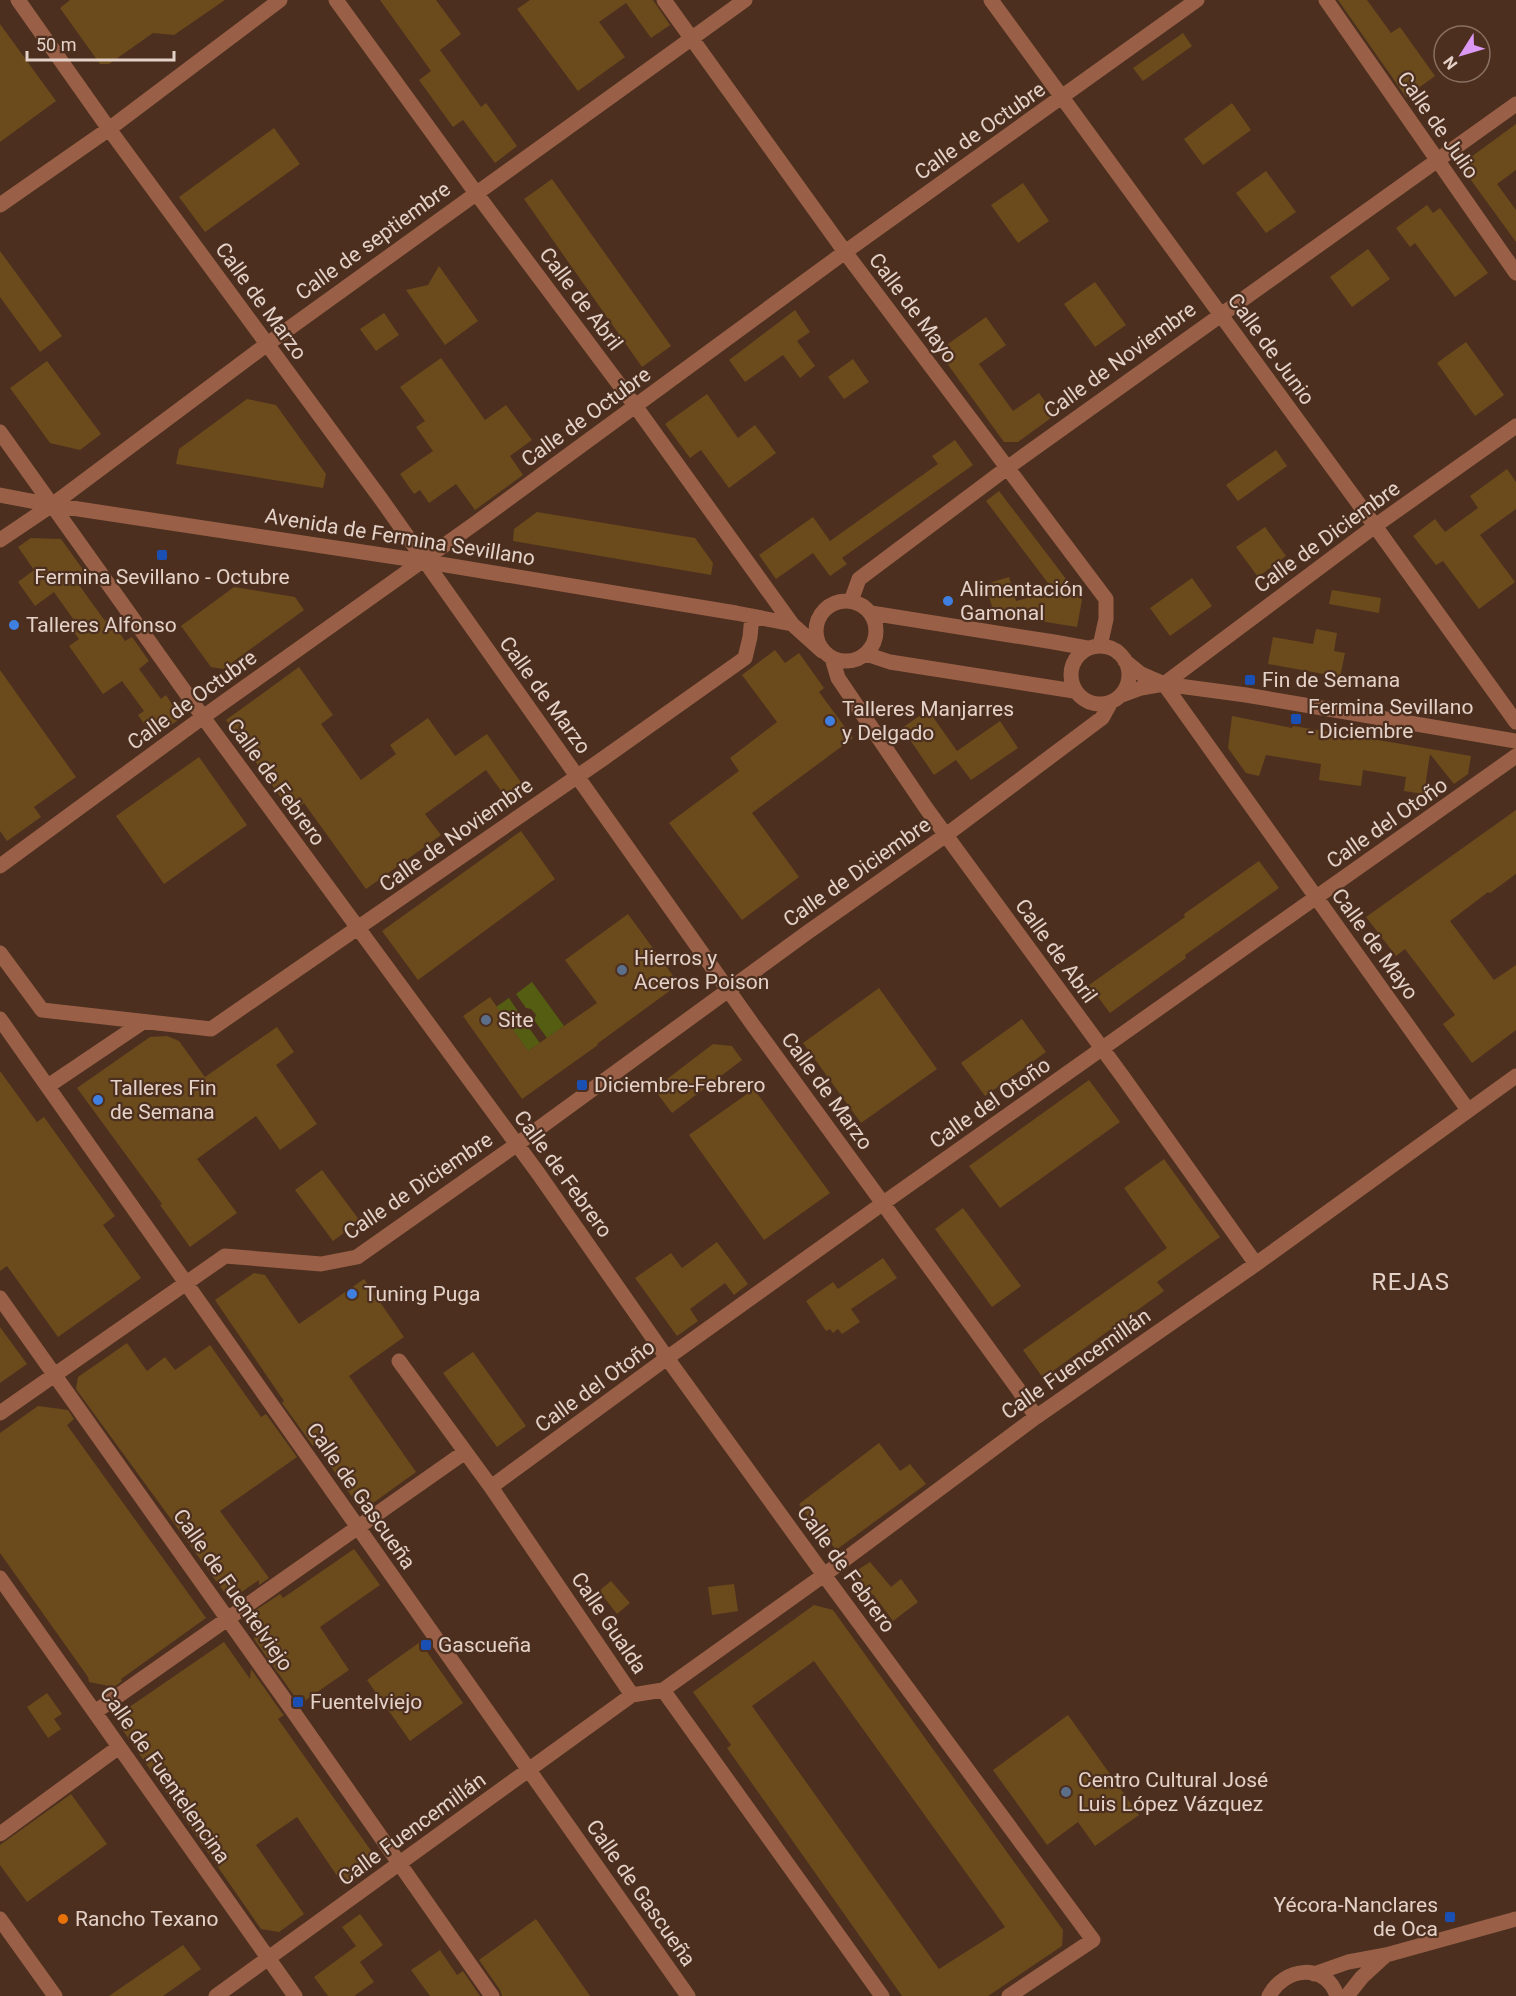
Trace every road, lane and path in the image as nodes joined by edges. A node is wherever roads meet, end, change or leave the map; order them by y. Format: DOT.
graph roads {
  1 [pos="18,0"];
  2 [pos="280,0"];
  3 [pos="336,0"];
  4 [pos="664,0"];
  5 [pos="745,0"];
  6 [pos="991,0"];
  7 [pos="1197,0"];
  8 [pos="1326,0"];
  9 [pos="691,38"];
  10 [pos="1063,97"];
  11 [pos="1516,104"];
  12 [pos="109,129"];
  13 [pos="1436,160"];
  14 [pos="476,193"];
  15 [pos="0,205"];
  16 [pos="845,252"];
  17 [pos="1516,273"];
  18 [pos="1220,314"];
  19 [pos="266,345"];
  20 [pos="636,407"];
  21 [pos="1516,426"];
  22 [pos="0,432"];
  23 [pos="1007,468"];
  24 [pos="0,495"];
  25 [pos="52,505"];
  26 [pos="1375,526"];
  27 [pos="0,540"];
  28 [pos="422,561"];
  29 [pos="851,601"];
  30 [pos="825,608"];
  31 [pos="871,614"];
  32 [pos="752,616"];
  33 [pos="792,624"];
  34 [pos="1094,647"];
  35 [pos="866,654"];
  36 [pos="827,655"];
  37 [pos="1125,661"];
  38 [pos="1164,684"];
  39 [pos="1074,691"];
  40 [pos="1117,699"];
  41 [pos="203,717"];
  42 [pos="1516,722"];
  43 [pos="1516,741"];
  44 [pos="1516,756"];
  45 [pos="578,776"];
  46 [pos="946,835"];
  47 [pos="0,866"];
  48 [pos="1316,898"];
  49 [pos="357,928"];
  50 [pos="0,953"];
  51 [pos="729,990"];
  52 [pos="0,1019"];
  53 [pos="143,1022"];
  54 [pos="1102,1050"];
  55 [pos="1516,1076"];
  56 [pos="48,1086"];
  57 [pos="1468,1110"];
  58 [pos="516,1145"];
  59 [pos="882,1204"];
  60 [pos="1256,1264"];
  61 [pos="186,1282"];
  62 [pos="0,1298"];
  63 [pos="667,1358"];
  64 [pos="399,1361"];
  65 [pos="55,1373"];
  66 [pos="0,1413"];
  67 [pos="1036,1417"];
  68 [pos="465,1452"];
  69 [pos="491,1487"];
  70 [pos="359,1528"];
  71 [pos="824,1575"];
  72 [pos="0,1578"];
  73 [pos="228,1618"];
  74 [pos="663,1690"];
  75 [pos="632,1695"];
  76 [pos="95,1712"];
  77 [pos="119,1747"];
  78 [pos="529,1770"];
  79 [pos="0,1834"];
  80 [pos="400,1863"];
  81 [pos="0,1919"];
  82 [pos="1516,1919"];
  83 [pos="1386,1955"];
  84 [pos="269,1959"];
  85 [pos="1314,1974"];
  86 [pos="55,1996"];
  87 [pos="216,1996"];
  88 [pos="295,1996"];
  89 [pos="492,1996"];
  90 [pos="688,1996"];
  91 [pos="882,1996"];
  92 [pos="1008,1996"];
  93 [pos="1269,1996"];
  94 [pos="1337,1996"];
  95 [pos="1347,1996"];
  1 -- 12 [label="street, Calle de Marzo"];
  2 -- 12 [label="street"];
  3 -- 14 [label="street, Calle de Abril"];
  4 -- 9 [label="street, Calle de Mayo"];
  5 -- 9 [label="street, Calle de septiembre"];
  6 -- 10 [label="street, Calle de Junio"];
  7 -- 10 [label="street, Calle de Octubre"];
  8 -- 13 [label="street, Calle de Julio"];
  9 -- 14 [label="street, Calle de septiembre"];
  9 -- 16 [label="street, Calle de Mayo"];
  10 -- 16 [label="street, Calle de Octubre"];
  10 -- 18 [label="street, Calle de Junio"];
  11 -- 13 [label="street, Calle de Noviembre"];
  12 -- 15 [label="street"];
  12 -- 19 [label="street, Calle de Marzo"];
  13 -- 17 [label="street, Calle de Julio"];
  13 -- 18 [label="street, Calle de Noviembre"];
  14 -- 19 [label="street, Calle de septiembre"];
  14 -- 20 [label="street, Calle de Abril"];
  16 -- 20 [label="street, Calle de Octubre"];
  16 -- 23 [label="street, Calle de Mayo"];
  18 -- 23 [label="street, Calle de Noviembre"];
  18 -- 26 [label="street, Calle de Junio"];
  19 -- 25 [label="street, Calle de septiembre"];
  19 -- 28 [label="street, Calle de Marzo"];
  20 -- 28 [label="street, Calle de Octubre"];
  20 -- 33 [label="street, Calle de Abril"];
  21 -- 26 [label="street, Calle de Diciembre"];
  22 -- 25 [label="street, Calle de Febrero"];
  23 -- 29 [label="street, Calle de Noviembre"];
  23 -- 34 [label="street, Calle de Mayo"];
  24 -- 25 [label="street, Avenida de Fermina Sevillano"];
  25 -- 27 [label="street, Calle de septiembre"];
  25 -- 28 [label="street, Avenida de Fermina Sevillano"];
  25 -- 41 [label="street, Calle de Febrero"];
  26 -- 38 [label="street, Calle de Diciembre"];
  26 -- 42 [label="street, Calle de Junio"];
  28 -- 32 [label="street, Avenida de Fermina Sevillano"];
  28 -- 41 [label="street, Calle de Octubre"];
  28 -- 45 [label="street, Calle de Marzo"];
  29 -- 30 [label="street"];
  29 -- 31 [label="street"];
  30 -- 33 [label="street"];
  30 -- 36 [label="street"];
  31 -- 34 [label="street"];
  31 -- 35 [label="street"];
  32 -- 33 [label="street, Avenida de Fermina Sevillano"];
  32 -- 45 [label="street, Calle de Noviembre"];
  33 -- 36 [label="street"];
  34 -- 37 [label="street"];
  34 -- 39 [label="street"];
  35 -- 36 [label="street"];
  35 -- 39 [label="street"];
  36 -- 46 [label="street, Calle de Abril"];
  37 -- 38 [label="street"];
  37 -- 40 [label="street"];
  38 -- 40 [label="street"];
  38 -- 43 [label="street"];
  38 -- 48 [label="street, Calle de Mayo"];
  39 -- 40 [label="street"];
  40 -- 46 [label="street, Calle de Diciembre"];
  41 -- 47 [label="street, Calle de Octubre"];
  41 -- 49 [label="street, Calle de Febrero"];
  44 -- 48 [label="street, Calle del Otoño"];
  45 -- 49 [label="street, Calle de Noviembre"];
  45 -- 51 [label="street, Calle de Marzo"];
  46 -- 51 [label="street, Calle de Diciembre"];
  46 -- 54 [label="street, Calle de Abril"];
  48 -- 54 [label="street, Calle del Otoño"];
  48 -- 57 [label="street, Calle de Mayo"];
  49 -- 53 [label="street, Calle de Noviembre"];
  49 -- 58 [label="street, Calle de Febrero"];
  50 -- 53 [label="street, Calle de Noviembre"];
  51 -- 58 [label="street, Calle de Diciembre"];
  51 -- 59 [label="street, Calle de Marzo"];
  52 -- 56 [label="street, Calle de Gascueña"];
  53 -- 56 [label="street"];
  54 -- 59 [label="street, Calle del Otoño"];
  54 -- 60 [label="street, Calle de Abril"];
  55 -- 57 [label="street, Calle Fuencemillán"];
  56 -- 61 [label="street, Calle de Gascueña"];
  57 -- 60 [label="street, Calle Fuencemillán"];
  58 -- 61 [label="street, Calle de Diciembre"];
  58 -- 63 [label="street, Calle de Febrero"];
  59 -- 63 [label="street, Calle del Otoño"];
  59 -- 67 [label="street, Calle de Marzo"];
  60 -- 67 [label="street, Calle Fuencemillán"];
  61 -- 65 [label="street, Calle de Diciembre"];
  61 -- 70 [label="street, Calle de Gascueña"];
  62 -- 65 [label="street, Calle de Fuentelviejo"];
  63 -- 69 [label="street, Calle del Otoño"];
  63 -- 71 [label="street, Calle de Febrero"];
  64 -- 68 [label="street, Calle Gualda"];
  65 -- 66 [label="street, Calle de Diciembre"];
  65 -- 73 [label="street, Calle de Fuentelviejo"];
  67 -- 71 [label="street, Calle Fuencemillán"];
  68 -- 69 [label="street, Calle Gualda"];
  68 -- 70 [label="street"];
  69 -- 75 [label="street, Calle Gualda"];
  70 -- 73 [label="street"];
  70 -- 78 [label="street, Calle de Gascueña"];
  71 -- 74 [label="street, Calle Fuencemillán"];
  71 -- 92 [label="street, Calle de Febrero"];
  72 -- 76 [label="street, Calle de Fuentelencina"];
  73 -- 76 [label="street"];
  73 -- 80 [label="street, Calle de Fuentelviejo"];
  74 -- 75 [label="street, Calle Gualda"];
  74 -- 91 [label="street, Calle Gualda"];
  75 -- 78 [label="street, Calle Fuencemillán"];
  76 -- 77 [label="street, Calle de Fuentelencina"];
  77 -- 79 [label="street"];
  77 -- 84 [label="street, Calle de Fuentelencina"];
  78 -- 80 [label="street, Calle Fuencemillán"];
  78 -- 90 [label="street, Calle de Gascueña"];
  80 -- 84 [label="street, Calle Fuencemillán"];
  80 -- 89 [label="street, Calle de Fuentelviejo"];
  81 -- 86 [label="street"];
  82 -- 83 [label="street"];
  83 -- 85 [label="street"];
  83 -- 95 [label="street"];
  84 -- 87 [label="street, Calle Fuencemillán"];
  84 -- 88 [label="street, Calle de Fuentelencina"];
  85 -- 93 [label="street"];
  85 -- 94 [label="street"];
}
